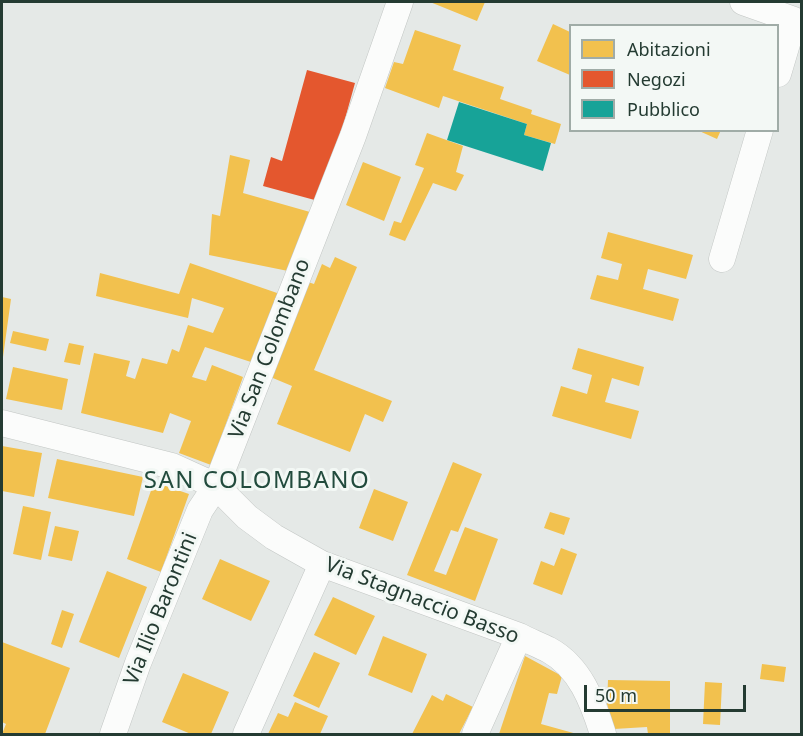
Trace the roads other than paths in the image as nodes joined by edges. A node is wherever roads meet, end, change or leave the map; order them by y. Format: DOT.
graph roads {
  1 [pos="400,2"];
  2 [pos="743,2"];
  3 [pos="779,68"];
  4 [pos="759,132"];
  5 [pos="722,259"];
  6 [pos="2,423"];
  7 [pos="216,486"];
  8 [pos="322,564"];
  9 [pos="519,636"];
  10 [pos="113,735"];
  11 [pos="246,735"];
  12 [pos="475,735"];
  13 [pos="603,735"];
  1 -- 7 [label="street, Via San Colombano"];
  2 -- 3 [label="street"];
  4 -- 5 [label="street"];
  6 -- 7 [label="street"];
  7 -- 8 [label="street, Via Stagnaccio Basso"];
  7 -- 10 [label="street, Via Ilio Barontini"];
  8 -- 9 [label="street, Via Stagnaccio Basso"];
  8 -- 11 [label="street"];
  9 -- 12 [label="street"];
  9 -- 13 [label="street, Via Stagnaccio Basso"];
}
